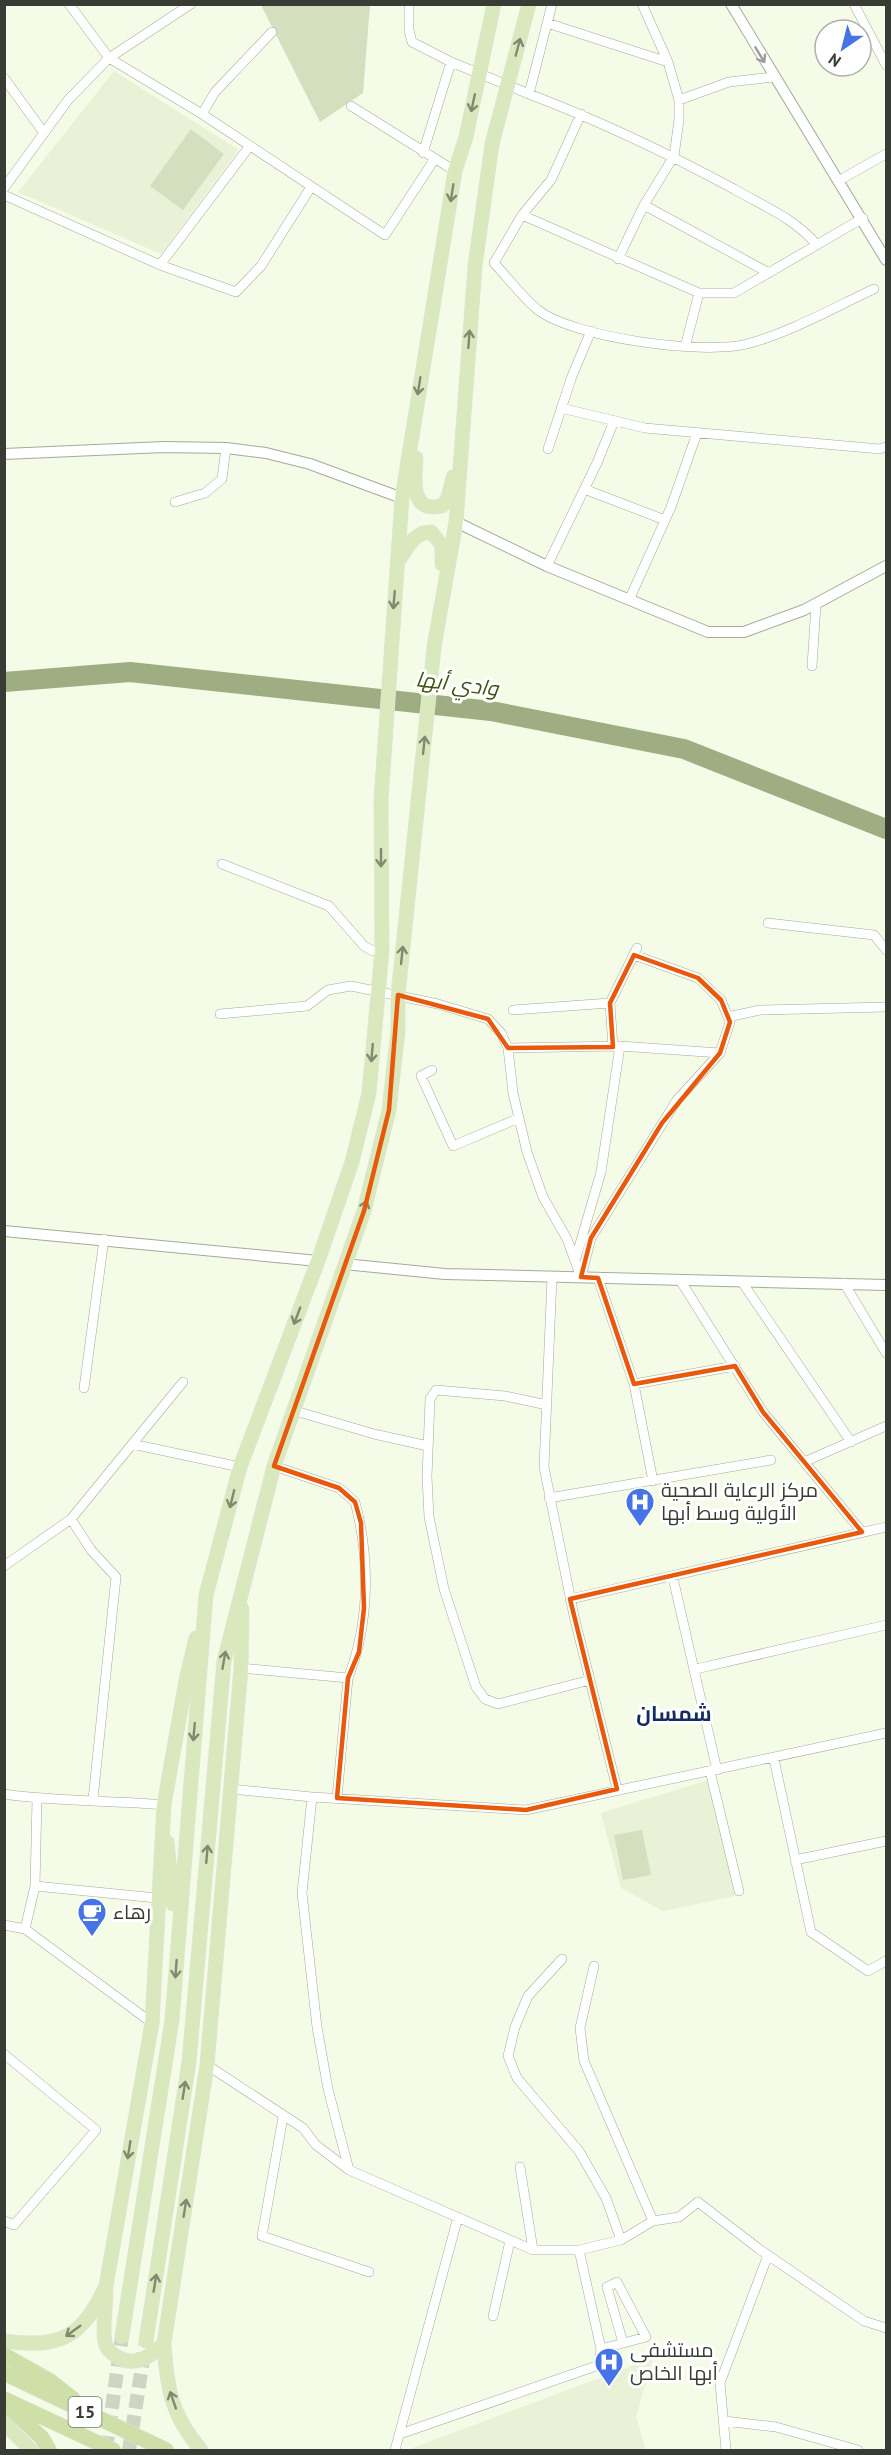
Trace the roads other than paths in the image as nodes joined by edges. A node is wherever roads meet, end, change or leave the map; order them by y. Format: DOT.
graph roads {
  1 [pos="69,4"];
  2 [pos="191,4"];
  3 [pos="409,4"];
  4 [pos="494,4"];
  5 [pos="529,4"];
  6 [pos="552,4"];
  7 [pos="642,4"];
  8 [pos="731,4"];
  9 [pos="854,4"];
  10 [pos="547,23"];
  11 [pos="272,32"];
  12 [pos="109,58"];
  13 [pos="451,62"];
  14 [pos="668,62"];
  15 [pos="886,65"];
  16 [pos="774,77"];
  17 [pos="4,78"];
  18 [pos="529,94"];
  19 [pos="680,100"];
  20 [pos="351,106"];
  21 [pos="202,114"];
  22 [pos="581,114"];
  23 [pos="44,133"];
  24 [pos="249,147"];
  25 [pos="423,153"];
  26 [pos="886,154"];
  27 [pos="674,156"];
  28 [pos="434,159"];
  29 [pos="455,171"];
  30 [pos="840,180"];
  31 [pos="311,187"];
  32 [pos="4,188"];
  33 [pos="4,195"];
  34 [pos="644,205"];
  35 [pos="522,215"];
  36 [pos="863,218"];
  37 [pos="817,245"];
  38 [pos="618,259"];
  39 [pos="886,260"];
  40 [pos="160,265"];
  41 [pos="769,273"];
  42 [pos="874,289"];
  43 [pos="699,293"];
  44 [pos="591,331"];
  45 [pos="685,347"];
  46 [pos="561,408"];
  47 [pos="414,417"];
  48 [pos="614,421"];
  49 [pos="698,434"];
  50 [pos="461,444"];
  51 [pos="886,447"];
  52 [pos="226,448"];
  53 [pos="548,449"];
  54 [pos="4,454"];
  55 [pos="584,489"];
  56 [pos="402,498"];
  57 [pos="175,502"];
  58 [pos="665,520"];
  59 [pos="456,522"];
  60 [pos="397,563"];
  61 [pos="886,566"];
  62 [pos="547,567"];
  63 [pos="630,598"];
  64 [pos="442,605"];
  65 [pos="816,605"];
  66 [pos="812,666"];
  67 [pos="222,864"];
  68 [pos="768,923"];
  69 [pos="382,950"];
  70 [pos="886,950"];
  71 [pos="378,993"];
  72 [pos="398,995"];
  73 [pos="610,1003"];
  74 [pos="886,1008"];
  75 [pos="513,1010"];
  76 [pos="220,1014"];
  77 [pos="728,1017"];
  78 [pos="616,1046"];
  79 [pos="508,1048"];
  80 [pos="720,1053"];
  81 [pos="432,1070"];
  82 [pos="519,1118"];
  83 [pos="4,1231"];
  84 [pos="104,1239"];
  85 [pos="318,1261"];
  86 [pos="575,1262"];
  87 [pos="344,1264"];
  88 [pos="552,1276"];
  89 [pos="581,1277"];
  90 [pos="598,1278"];
  91 [pos="680,1280"];
  92 [pos="742,1282"];
  93 [pos="844,1283"];
  94 [pos="886,1285"];
  95 [pos="886,1353"];
  96 [pos="735,1366"];
  97 [pos="183,1382"];
  98 [pos="634,1384"];
  99 [pos="84,1388"];
  100 [pos="547,1405"];
  101 [pos="292,1410"];
  102 [pos="886,1426"];
  103 [pos="851,1442"];
  104 [pos="132,1444"];
  105 [pos="428,1446"];
  106 [pos="771,1460"];
  107 [pos="804,1462"];
  108 [pos="274,1466"];
  109 [pos="240,1467"];
  110 [pos="653,1480"];
  111 [pos="549,1498"];
  112 [pos="71,1519"];
  113 [pos="886,1527"];
  114 [pos="862,1532"];
  115 [pos="4,1566"];
  116 [pos="673,1578"];
  117 [pos="242,1584"];
  118 [pos="207,1595"];
  119 [pos="570,1599"];
  120 [pos="886,1625"];
  121 [pos="241,1668"];
  122 [pos="696,1669"];
  123 [pos="348,1678"];
  124 [pos="590,1680"];
  125 [pos="886,1733"];
  126 [pos="774,1759"];
  127 [pos="714,1771"];
  128 [pos="231,1789"];
  129 [pos="617,1789"];
  130 [pos="4,1794"];
  131 [pos="312,1797"];
  132 [pos="337,1798"];
  133 [pos="37,1799"];
  134 [pos="93,1799"];
  135 [pos="164,1804"];
  136 [pos="225,1839"];
  137 [pos="886,1841"];
  138 [pos="795,1860"];
  139 [pos="35,1886"];
  140 [pos="739,1891"];
  141 [pos="157,1898"];
  142 [pos="4,1924"];
  143 [pos="25,1929"];
  144 [pos="177,1943"];
  145 [pos="198,1952"];
  146 [pos="562,1959"];
  147 [pos="886,1962"];
  148 [pos="594,1966"];
  149 [pos="152,2023"];
  150 [pos="8,2057"];
  151 [pos="207,2065"];
  152 [pos="4,2069"];
  153 [pos="283,2117"];
  154 [pos="520,2167"];
  155 [pos="349,2170"];
  156 [pos="458,2217"];
  157 [pos="4,2221"];
  158 [pos="653,2221"];
  159 [pos="621,2240"];
  160 [pos="510,2241"];
  161 [pos="532,2250"];
  162 [pos="579,2250"];
  163 [pos="768,2255"];
  164 [pos="369,2272"];
  165 [pos="106,2286"];
  166 [pos="493,2316"];
  167 [pos="886,2328"];
  168 [pos="123,2336"];
  169 [pos="4,2341"];
  170 [pos="146,2341"];
  171 [pos="164,2343"];
  172 [pos="623,2343"];
  173 [pos="601,2349"];
  174 [pos="4,2355"];
  175 [pos="4,2373"];
  176 [pos="4,2399"];
  177 [pos="4,2405"];
  178 [pos="94,2416"];
  179 [pos="723,2421"];
  180 [pos="4,2423"];
  181 [pos="400,2434"];
  182 [pos="31,2451"];
  183 [pos="49,2451"];
  184 [pos="113,2451"];
  185 [pos="166,2451"];
  186 [pos="201,2451"];
  187 [pos="395,2451"];
  188 [pos="726,2451"];
  189 [pos="858,2451"];
  1 -- 12 [label="street"];
  2 -- 12 [label="street"];
  3 -- 13 [label="street"];
  4 -- 29 [label="main road, one-way, bridge"];
  50 -- 5 [label="main road, one-way, bridge"];
  6 -- 10 [label="street"];
  7 -- 14 [label="street"];
  8 -- 16 [label="street, one-way"];
  9 -- 15 [label="street"];
  10 -- 14 [label="street"];
  10 -- 18 [label="street"];
  11 -- 21 [label="street"];
  12 -- 21 [label="street"];
  12 -- 23 [label="street"];
  13 -- 18 [label="street"];
  13 -- 25 [label="street"];
  14 -- 19 [label="street"];
  16 -- 19 [label="street"];
  16 -- 30 [label="street"];
  17 -- 23 [label="street"];
  18 -- 22 [label="street"];
  19 -- 27 [label="street"];
  20 -- 25 [label="street"];
  21 -- 24 [label="street"];
  22 -- 27 [label="street"];
  22 -- 35 [label="street"];
  23 -- 32 [label="street"];
  24 -- 31 [label="street"];
  24 -- 40 [label="street"];
  25 -- 28 [label="street"];
  26 -- 30 [label="street"];
  27 -- 34 [label="street"];
  27 -- 37 [label="street"];
  28 -- 29 [label="street"];
  28 -- 31 [label="street"];
  29 -- 47 [label="main road, one-way"];
  30 -- 36 [label="street"];
  31 -- 40 [label="street"];
  33 -- 40 [label="street"];
  34 -- 38 [label="street"];
  34 -- 41 [label="street"];
  35 -- 38 [label="street"];
  35 -- 44 [label="street"];
  36 -- 37 [label="street"];
  36 -- 39 [label="street"];
  37 -- 41 [label="street"];
  38 -- 43 [label="street"];
  41 -- 43 [label="street"];
  42 -- 45 [label="street"];
  43 -- 45 [label="street"];
  44 -- 45 [label="street"];
  44 -- 46 [label="street"];
  46 -- 48 [label="street"];
  46 -- 53 [label="street"];
  47 -- 50 [label="main road"];
  47 -- 56 [label="main road"];
  48 -- 49 [label="street"];
  48 -- 55 [label="street"];
  49 -- 51 [label="street"];
  49 -- 58 [label="street"];
  50 -- 59 [label="main road"];
  52 -- 54 [label="street"];
  52 -- 56 [label="street"];
  52 -- 57 [label="street"];
  55 -- 58 [label="street"];
  55 -- 62 [label="street"];
  56 -- 60 [label="main road"];
  58 -- 63 [label="street"];
  59 -- 62 [label="street"];
  59 -- 64 [label="main road"];
  60 -- 64 [label="main road"];
  60 -- 69 [label="main road, one-way"];
  61 -- 65 [label="street"];
  62 -- 63 [label="street"];
  63 -- 65 [label="street"];
  72 -- 64 [label="main road, one-way"];
  65 -- 66 [label="street"];
  67 -- 69 [label="street"];
  68 -- 70 [label="street"];
  69 -- 71 [label="main road"];
  71 -- 72 [label="street"];
  71 -- 76 [label="street"];
  71 -- 85 [label="main road, one-way"];
  72 -- 79 [label="street"];
  87 -- 72 [label="main road, one-way"];
  73 -- 75 [label="street"];
  73 -- 77 [label="street"];
  73 -- 78 [label="street"];
  74 -- 77 [label="street"];
  77 -- 80 [label="street"];
  78 -- 79 [label="street"];
  78 -- 80 [label="street"];
  78 -- 86 [label="street"];
  79 -- 82 [label="street"];
  80 -- 89 [label="street"];
  81 -- 82 [label="street"];
  82 -- 86 [label="street"];
  83 -- 84 [label="street"];
  84 -- 85 [label="street"];
  84 -- 99 [label="street"];
  85 -- 109 [label="main road, one-way"];
  86 -- 89 [label="street"];
  87 -- 88 [label="street"];
  87 -- 101 [label="main road"];
  88 -- 89 [label="street"];
  88 -- 100 [label="street"];
  89 -- 90 [label="street"];
  90 -- 91 [label="street"];
  90 -- 98 [label="street"];
  91 -- 92 [label="street"];
  91 -- 96 [label="street"];
  92 -- 93 [label="street"];
  92 -- 103 [label="street"];
  93 -- 94 [label="street"];
  93 -- 95 [label="street"];
  96 -- 98 [label="street"];
  96 -- 107 [label="street"];
  97 -- 104 [label="street"];
  98 -- 110 [label="street"];
  100 -- 105 [label="street"];
  100 -- 111 [label="street"];
  101 -- 105 [label="street"];
  101 -- 108 [label="main road"];
  102 -- 103 [label="street"];
  103 -- 107 [label="street"];
  104 -- 109 [label="street"];
  104 -- 112 [label="street"];
  105 -- 124 [label="street"];
  106 -- 110 [label="street"];
  107 -- 114 [label="street"];
  108 -- 117 [label="main road"];
  108 -- 123 [label="street"];
  109 -- 118 [label="main road, one-way"];
  110 -- 111 [label="street"];
  111 -- 119 [label="street"];
  112 -- 115 [label="street"];
  112 -- 134 [label="street"];
  113 -- 114 [label="street"];
  114 -- 116 [label="street"];
  116 -- 119 [label="street"];
  116 -- 122 [label="street"];
  117 -- 121 [label="main road"];
  145 -- 117 [label="main road, one-way"];
  118 -- 135 [label="main road"];
  118 -- 144 [label="main road, one-way"];
  119 -- 124 [label="street"];
  120 -- 122 [label="street"];
  121 -- 123 [label="street"];
  121 -- 128 [label="main road"];
  122 -- 127 [label="street"];
  123 -- 132 [label="street"];
  124 -- 129 [label="street"];
  125 -- 126 [label="street"];
  126 -- 127 [label="street"];
  126 -- 138 [label="street"];
  127 -- 129 [label="street"];
  127 -- 140 [label="street"];
  128 -- 131 [label="street"];
  128 -- 136 [label="main road"];
  129 -- 132 [label="street"];
  130 -- 133 [label="street"];
  131 -- 132 [label="street"];
  131 -- 155 [label="street"];
  133 -- 134 [label="street"];
  133 -- 139 [label="street"];
  134 -- 135 [label="street"];
  135 -- 141 [label="main road"];
  135 -- 144 [label="main road"];
  136 -- 145 [label="main road"];
  136 -- 151 [label="main road"];
  137 -- 138 [label="street"];
  138 -- 147 [label="street"];
  139 -- 141 [label="street"];
  139 -- 143 [label="street"];
  141 -- 149 [label="main road"];
  142 -- 143 [label="street"];
  143 -- 149 [label="street"];
  144 -- 168 [label="main road, one-way"];
  170 -- 145 [label="main road, one-way"];
  146 -- 159 [label="street"];
  148 -- 158 [label="street"];
  149 -- 165 [label="main road, one-way"];
  150 -- 152 [label="street"];
  150 -- 157 [label="street"];
  151 -- 153 [label="street"];
  171 -- 151 [label="main road, one-way"];
  153 -- 155 [label="street"];
  153 -- 164 [label="street"];
  154 -- 161 [label="street"];
  155 -- 156 [label="street"];
  156 -- 160 [label="street"];
  156 -- 181 [label="street"];
  158 -- 159 [label="street"];
  158 -- 163 [label="street"];
  159 -- 162 [label="street"];
  160 -- 161 [label="street"];
  160 -- 166 [label="street"];
  161 -- 162 [label="street"];
  162 -- 173 [label="street"];
  163 -- 167 [label="street"];
  163 -- 179 [label="street"];
  165 -- 169 [label="main road, one-way"];
  165 -- 171 [label="main road"];
  186 -- 171 [label="main road, one-way"];
  172 -- 172 [label="street"];
  172 -- 173 [label="street"];
  173 -- 181 [label="street"];
  174 -- 178 [label="highway"];
  175 -- 178 [label="highway, 15"];
  176 -- 184 [label="highway, 15"];
  177 -- 183 [label="highway"];
  178 -- 185 [label="highway, 15"];
  179 -- 188 [label="street"];
  179 -- 189 [label="street"];
  180 -- 182 [label="main road"];
  181 -- 187 [label="street"];
}
